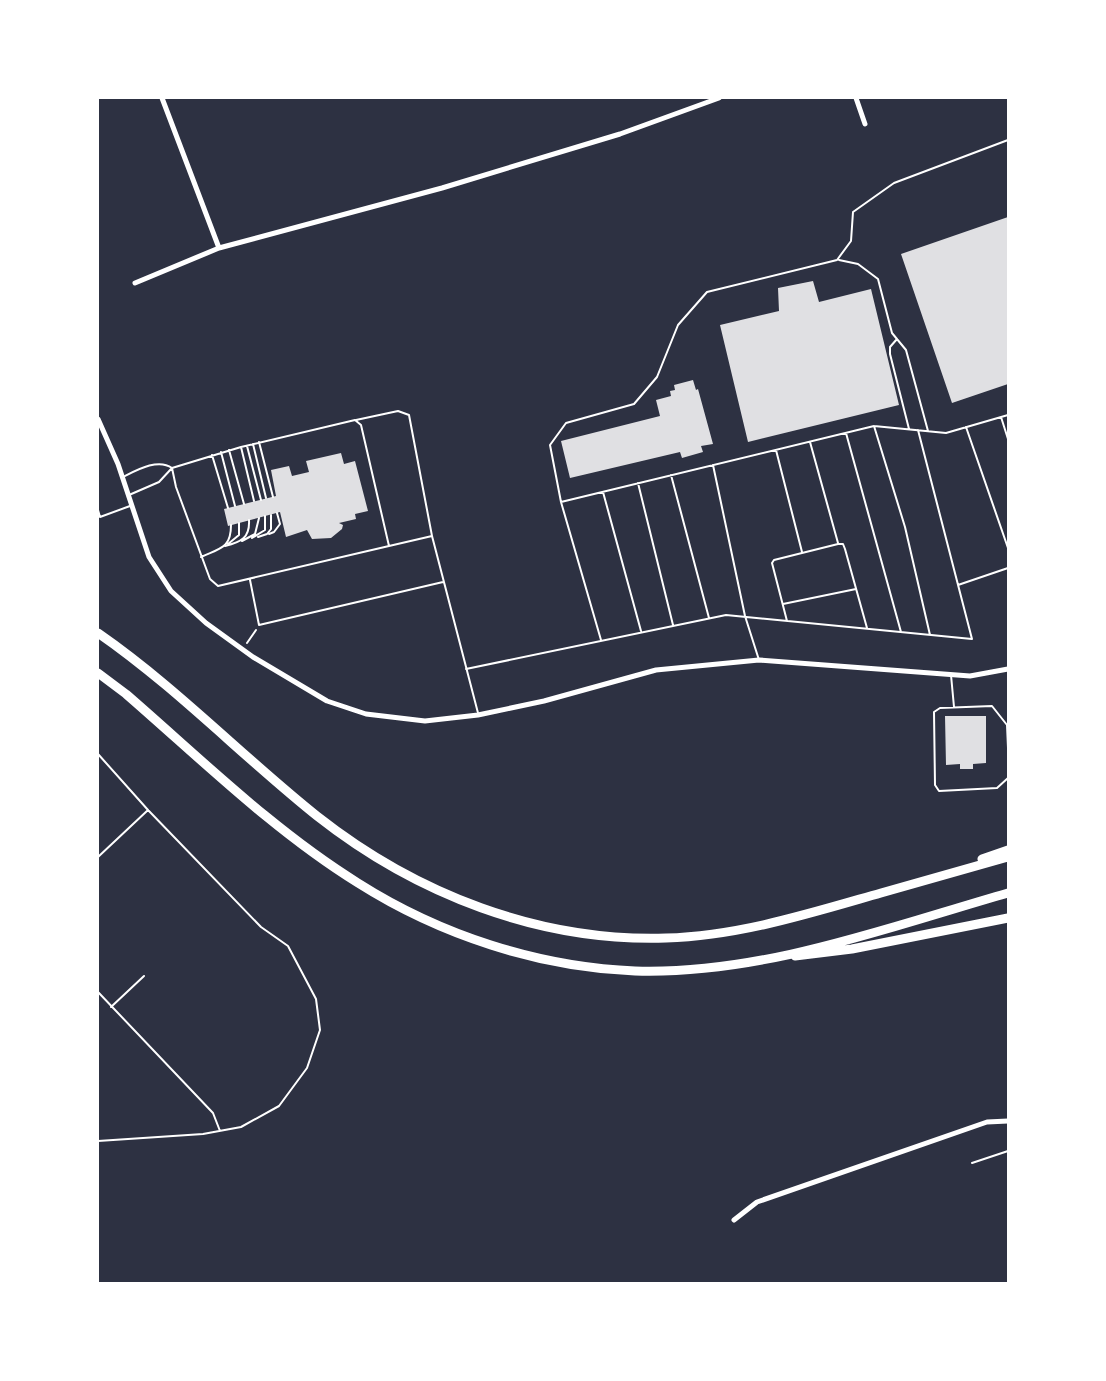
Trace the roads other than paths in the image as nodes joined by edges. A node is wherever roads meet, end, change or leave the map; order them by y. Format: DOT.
graph roads {
  1 [pos="162,98"];
  2 [pos="719,98"];
  3 [pos="856,98"];
  4 [pos="865,124"];
  5 [pos="1008,140"];
  6 [pos="219,248"];
  7 [pos="837,260"];
  8 [pos="135,283"];
  9 [pos="897,339"];
  10 [pos="1008,415"];
  11 [pos="1001,417"];
  12 [pos="98,419"];
  13 [pos="355,420"];
  14 [pos="874,426"];
  15 [pos="966,427"];
  16 [pos="909,429"];
  17 [pos="918,430"];
  18 [pos="928,431"];
  19 [pos="846,434"];
  20 [pos="1008,439"];
  21 [pos="259,442"];
  22 [pos="810,442"];
  23 [pos="253,444"];
  24 [pos="247,446"];
  25 [pos="241,447"];
  26 [pos="229,450"];
  27 [pos="776,450"];
  28 [pos="221,452"];
  29 [pos="212,455"];
  30 [pos="713,465"];
  31 [pos="172,468"];
  32 [pos="671,476"];
  33 [pos="122,478"];
  34 [pos="638,483"];
  35 [pos="603,492"];
  36 [pos="128,496"];
  37 [pos="273,497"];
  38 [pos="266,498"];
  39 [pos="261,500"];
  40 [pos="254,501"];
  41 [pos="561,502"];
  42 [pos="244,504"];
  43 [pos="131,506"];
  44 [pos="236,506"];
  45 [pos="228,508"];
  46 [pos="98,510"];
  47 [pos="277,513"];
  48 [pos="271,515"];
  49 [pos="265,516"];
  50 [pos="99,517"];
  51 [pos="259,518"];
  52 [pos="249,520"];
  53 [pos="239,523"];
  54 [pos="231,525"];
  55 [pos="267,534"];
  56 [pos="432,536"];
  57 [pos="258,537"];
  58 [pos="252,538"];
  59 [pos="238,542"];
  60 [pos="838,544"];
  61 [pos="225,546"];
  62 [pos="389,546"];
  63 [pos="1008,548"];
  64 [pos="802,552"];
  65 [pos="201,557"];
  66 [pos="1008,568"];
  67 [pos="250,580"];
  68 [pos="443,582"];
  69 [pos="958,585"];
  70 [pos="856,589"];
  71 [pos="783,604"];
  72 [pos="745,616"];
  73 [pos="709,618"];
  74 [pos="787,621"];
  75 [pos="674,625"];
  76 [pos="867,628"];
  77 [pos="641,632"];
  78 [pos="901,632"];
  79 [pos="98,633"];
  80 [pos="930,635"];
  81 [pos="601,640"];
  82 [pos="759,660"];
  83 [pos="466,669"];
  84 [pos="1008,669"];
  85 [pos="98,673"];
  86 [pos="951,675"];
  87 [pos="954,707"];
  88 [pos="478,715"];
  89 [pos="1008,748"];
  90 [pos="98,754"];
  91 [pos="1008,778"];
  92 [pos="148,810"];
  93 [pos="1008,850"];
  94 [pos="98,857"];
  95 [pos="1008,857"];
  96 [pos="1008,892"];
  97 [pos="880,894"];
  98 [pos="1008,918"];
  99 [pos="760,959"];
  100 [pos="144,976"];
  101 [pos="98,992"];
  102 [pos="111,1006"];
  103 [pos="1008,1121"];
  104 [pos="220,1131"];
  105 [pos="98,1141"];
  106 [pos="1008,1151"];
  107 [pos="972,1163"];
  108 [pos="734,1220"];
  1 -- 6 [label="street"];
  2 -- 6 [label="street"];
  3 -- 4 [label="street"];
  5 -- 7 [label="lane"];
  6 -- 8 [label="street"];
  7 -- 9 [label="lane"];
  7 -- 41 [label="lane"];
  9 -- 16 [label="lane"];
  9 -- 18 [label="lane"];
  10 -- 11 [label="lane"];
  11 -- 15 [label="lane"];
  11 -- 20 [label="lane"];
  12 -- 33 [label="street"];
  13 -- 21 [label="lane"];
  13 -- 56 [label="lane"];
  13 -- 62 [label="lane"];
  14 -- 16 [label="lane"];
  14 -- 19 [label="lane"];
  14 -- 80 [label="lane"];
  15 -- 18 [label="lane"];
  15 -- 63 [label="lane"];
  16 -- 17 [label="lane"];
  17 -- 18 [label="lane"];
  17 -- 69 [label="lane"];
  19 -- 22 [label="lane"];
  19 -- 78 [label="lane"];
  21 -- 23 [label="lane"];
  21 -- 37 [label="lane"];
  22 -- 27 [label="lane"];
  22 -- 60 [label="lane"];
  23 -- 24 [label="lane"];
  23 -- 38 [label="lane"];
  24 -- 25 [label="lane"];
  24 -- 39 [label="lane"];
  25 -- 26 [label="lane"];
  25 -- 40 [label="lane"];
  26 -- 28 [label="lane"];
  26 -- 42 [label="lane"];
  27 -- 30 [label="lane"];
  27 -- 64 [label="lane"];
  28 -- 29 [label="lane"];
  28 -- 44 [label="lane"];
  29 -- 31 [label="lane"];
  29 -- 45 [label="lane"];
  30 -- 32 [label="lane"];
  30 -- 72 [label="lane"];
  31 -- 33 [label="lane"];
  31 -- 36 [label="lane"];
  31 -- 65 [label="lane"];
  32 -- 34 [label="lane"];
  32 -- 73 [label="lane"];
  33 -- 36 [label="street"];
  34 -- 35 [label="lane"];
  34 -- 75 [label="lane"];
  35 -- 41 [label="lane"];
  35 -- 77 [label="lane"];
  36 -- 43 [label="street"];
  41 -- 81 [label="lane"];
  43 -- 50 [label="lane"];
  43 -- 88 [label="street"];
  46 -- 50 [label="lane"];
  47 -- 55 [label="lane"];
  48 -- 55 [label="lane"];
  49 -- 57 [label="lane"];
  51 -- 58 [label="lane"];
  52 -- 59 [label="lane"];
  53 -- 61 [label="lane"];
  54 -- 61 [label="lane"];
  55 -- 57 [label="lane"];
  56 -- 62 [label="lane"];
  56 -- 68 [label="lane"];
  57 -- 58 [label="lane"];
  58 -- 59 [label="lane"];
  59 -- 61 [label="lane"];
  60 -- 64 [label="lane"];
  60 -- 70 [label="lane"];
  61 -- 65 [label="lane"];
  62 -- 67 [label="lane"];
  64 -- 71 [label="lane"];
  65 -- 67 [label="lane"];
  66 -- 69 [label="lane"];
  67 -- 68 [label="lane"];
  68 -- 83 [label="lane"];
  69 -- 80 [label="lane"];
  70 -- 71 [label="lane"];
  70 -- 76 [label="lane"];
  71 -- 74 [label="lane"];
  72 -- 73 [label="lane"];
  72 -- 74 [label="lane"];
  72 -- 82 [label="lane"];
  73 -- 75 [label="lane"];
  74 -- 76 [label="lane"];
  75 -- 77 [label="lane"];
  76 -- 78 [label="lane"];
  77 -- 81 [label="lane"];
  78 -- 80 [label="lane"];
  79 -- 97 [label="highway"];
  81 -- 83 [label="lane"];
  82 -- 86 [label="street"];
  82 -- 88 [label="street"];
  83 -- 88 [label="lane"];
  84 -- 86 [label="street"];
  85 -- 99 [label="highway"];
  86 -- 87 [label="lane"];
  87 -- 89 [label="lane"];
  87 -- 91 [label="lane"];
  90 -- 92 [label="lane"];
  92 -- 94 [label="lane"];
  92 -- 104 [label="lane"];
  93 -- 97 [label="highway"];
  95 -- 97 [label="highway"];
  96 -- 99 [label="highway"];
  98 -- 99 [label="highway"];
  100 -- 102 [label="lane"];
  101 -- 102 [label="lane"];
  102 -- 104 [label="lane"];
  103 -- 108 [label="street"];
  104 -- 105 [label="lane"];
  106 -- 107 [label="lane"];
}
